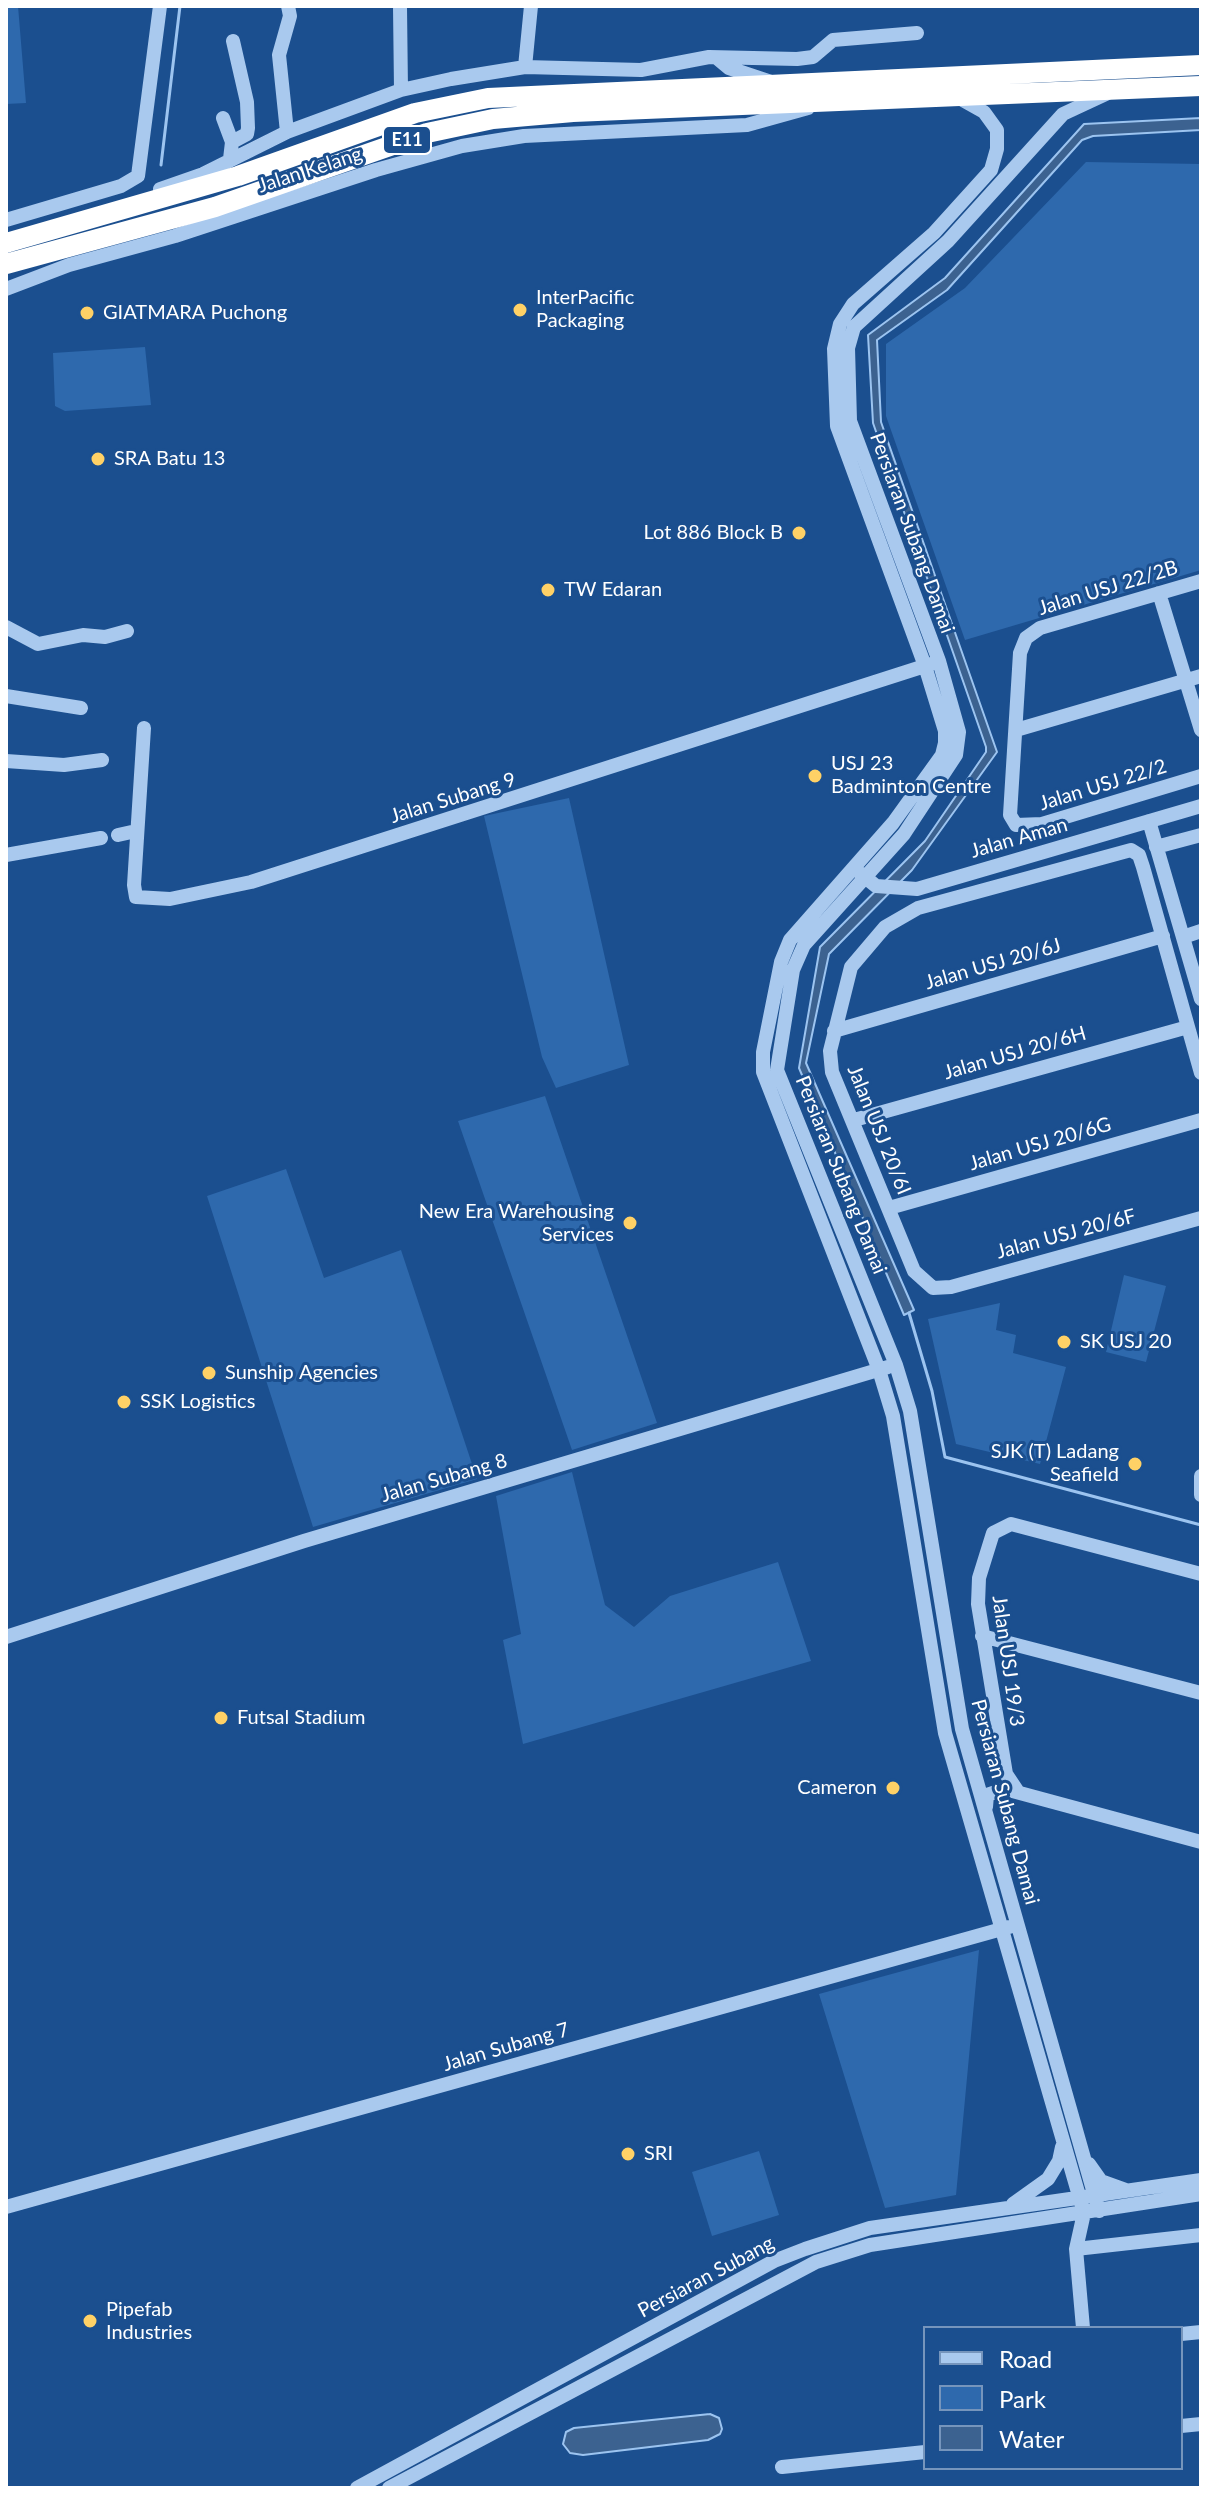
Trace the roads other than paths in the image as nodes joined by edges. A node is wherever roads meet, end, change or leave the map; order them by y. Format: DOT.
graph roads {
  1 [pos="160,6"];
  2 [pos="288,6"];
  3 [pos="531,6"];
  4 [pos="400,7"];
  5 [pos="917,33"];
  6 [pos="233,41"];
  7 [pos="1201,51"];
  8 [pos="717,58"];
  9 [pos="1201,65"];
  10 [pos="525,67"];
  11 [pos="1162,68"];
  12 [pos="774,83"];
  13 [pos="1201,86"];
  14 [pos="401,90"];
  15 [pos="1125,90"];
  16 [pos="958,97"];
  17 [pos="824,102"];
  18 [pos="223,118"];
  19 [pos="287,132"];
  20 [pos="232,142"];
  21 [pos="230,159"];
  22 [pos="128,209"];
  23 [pos="6,220"];
  24 [pos="6,243"];
  25 [pos="6,264"];
  26 [pos="6,289"];
  27 [pos="1201,581"];
  28 [pos="1159,593"];
  29 [pos="6,627"];
  30 [pos="127,631"];
  31 [pos="932,664"];
  32 [pos="1201,676"];
  33 [pos="1186,680"];
  34 [pos="6,696"];
  35 [pos="81,708"];
  36 [pos="144,728"];
  37 [pos="1016,730"];
  38 [pos="1201,730"];
  39 [pos="102,760"];
  40 [pos="6,761"];
  41 [pos="1201,776"];
  42 [pos="1201,806"];
  43 [pos="1149,821"];
  44 [pos="136,831"];
  45 [pos="118,835"];
  46 [pos="1201,835"];
  47 [pos="101,838"];
  48 [pos="1156,847"];
  49 [pos="6,855"];
  50 [pos="862,875"];
  51 [pos="1201,931"];
  52 [pos="1163,936"];
  53 [pos="1183,937"];
  54 [pos="1201,999"];
  55 [pos="1188,1027"];
  56 [pos="834,1031"];
  57 [pos="1201,1073"];
  58 [pos="854,1120"];
  59 [pos="1201,1120"];
  60 [pos="889,1208"];
  61 [pos="1201,1218"];
  62 [pos="942,1288"];
  63 [pos="896,1365"];
  64 [pos="879,1370"];
  65 [pos="1201,1476"];
  66 [pos="1201,1495"];
  67 [pos="1201,1574"];
  68 [pos="982,1636"];
  69 [pos="6,1637"];
  70 [pos="1201,1693"];
  71 [pos="1018,1792"];
  72 [pos="986,1813"];
  73 [pos="1199,1836"];
  74 [pos="1017,1924"];
  75 [pos="1000,1929"];
  76 [pos="1062,2142"];
  77 [pos="1081,2150"];
  78 [pos="1201,2180"];
  79 [pos="1136,2190"];
  80 [pos="1201,2194"];
  81 [pos="1089,2205"];
  82 [pos="6,2207"];
  83 [pos="1001,2209"];
  84 [pos="1201,2235"];
  85 [pos="1076,2249"];
  86 [pos="752,2273"];
  87 [pos="761,2288"];
  88 [pos="1083,2326"];
  89 [pos="923,2452"];
  90 [pos="782,2467"];
  91 [pos="357,2488"];
  92 [pos="389,2488"];
  1 -- 23 [label="street"];
  2 -- 19 [label="street"];
  3 -- 10 [label="street"];
  4 -- 14 [label="street"];
  5 -- 8 [label="street"];
  6 -- 20 [label="street"];
  7 -- 11 [label="highway"];
  8 -- 10 [label="street"];
  8 -- 12 [label="street"];
  9 -- 11 [label="highway, E11"];
  10 -- 14 [label="street"];
  11 -- 12 [label="highway, E11"];
  12 -- 22 [label="highway, E11"];
  13 -- 15 [label="highway, E11"];
  14 -- 19 [label="street"];
  15 -- 16 [label="highway, E11"];
  15 -- 31 [label="street, Persiaran Subang Damai"];
  16 -- 17 [label="highway, E11"];
  16 -- 31 [label="street, Persiaran Subang Damai"];
  17 -- 25 [label="highway, E11"];
  17 -- 26 [label="street, Jalan Kelang"];
  18 -- 20 [label="street"];
  19 -- 21 [label="street"];
  20 -- 21 [label="street"];
  21 -- 22 [label="street"];
  22 -- 24 [label="highway, E11"];
  27 -- 28 [label="street, Jalan USJ 22/2B"];
  28 -- 33 [label="street"];
  28 -- 37 [label="street, Jalan USJ 22/2B"];
  29 -- 30 [label="street"];
  31 -- 44 [label="street, Jalan Subang 9"];
  31 -- 50 [label="street, Persiaran Subang Damai"];
  32 -- 33 [label="street"];
  33 -- 37 [label="street"];
  33 -- 38 [label="street"];
  34 -- 35 [label="street"];
  36 -- 44 [label="street, Jalan Subang 9"];
  37 -- 41 [label="street, Jalan USJ 22/2"];
  39 -- 40 [label="street"];
  42 -- 43 [label="street, Jalan Aman"];
  43 -- 48 [label="street"];
  43 -- 50 [label="street, Jalan Aman"];
  44 -- 45 [label="street"];
  46 -- 48 [label="street"];
  47 -- 49 [label="street"];
  48 -- 53 [label="street"];
  50 -- 63 [label="street, Persiaran Subang Damai"];
  50 -- 64 [label="street, Persiaran Subang Damai"];
  51 -- 53 [label="street"];
  52 -- 55 [label="street"];
  52 -- 56 [label="street, Jalan USJ 20/6J"];
  52 -- 56 [label="street, Jalan USJ 20/6I"];
  53 -- 54 [label="street"];
  55 -- 57 [label="street"];
  55 -- 58 [label="street, Jalan USJ 20/6H"];
  56 -- 58 [label="street, Jalan USJ 20/6I"];
  58 -- 60 [label="street, Jalan USJ 20/6I"];
  59 -- 60 [label="street, Jalan USJ 20/6G"];
  60 -- 62 [label="street, Jalan USJ 20/6I"];
  61 -- 62 [label="street, Jalan USJ 20/6F"];
  63 -- 64 [label="street, Jalan Subang 8"];
  63 -- 72 [label="street, Persiaran Subang Damai"];
  64 -- 69 [label="street, Jalan Subang 8"];
  64 -- 75 [label="street, Persiaran Subang Damai"];
  65 -- 66 [label="street"];
  67 -- 68 [label="street, Jalan USJ 19/3"];
  68 -- 70 [label="street"];
  68 -- 71 [label="street, Jalan USJ 19/3"];
  71 -- 72 [label="street"];
  71 -- 73 [label="street"];
  72 -- 74 [label="street, Persiaran Subang Damai"];
  74 -- 75 [label="street, Jalan Subang 7"];
  74 -- 77 [label="street, Persiaran Subang Damai"];
  75 -- 76 [label="street, Persiaran Subang Damai"];
  75 -- 82 [label="street, Jalan Subang 7"];
  76 -- 81 [label="street, Persiaran Subang Damai"];
  76 -- 83 [label="street"];
  77 -- 79 [label="street"];
  77 -- 81 [label="street, Persiaran Subang Damai"];
  78 -- 79 [label="street, Persiaran Subang"];
  79 -- 81 [label="street, Persiaran Subang"];
  80 -- 81 [label="street, Persiaran Subang"];
  81 -- 83 [label="street, Persiaran Subang"];
  81 -- 85 [label="street"];
  81 -- 87 [label="street, Persiaran Subang"];
  83 -- 86 [label="street, Persiaran Subang"];
  84 -- 85 [label="street"];
  85 -- 88 [label="street"];
  86 -- 87 [label="street"];
  86 -- 91 [label="street, Persiaran Subang"];
  87 -- 92 [label="street, Persiaran Subang"];
  89 -- 90 [label="street"];
}
